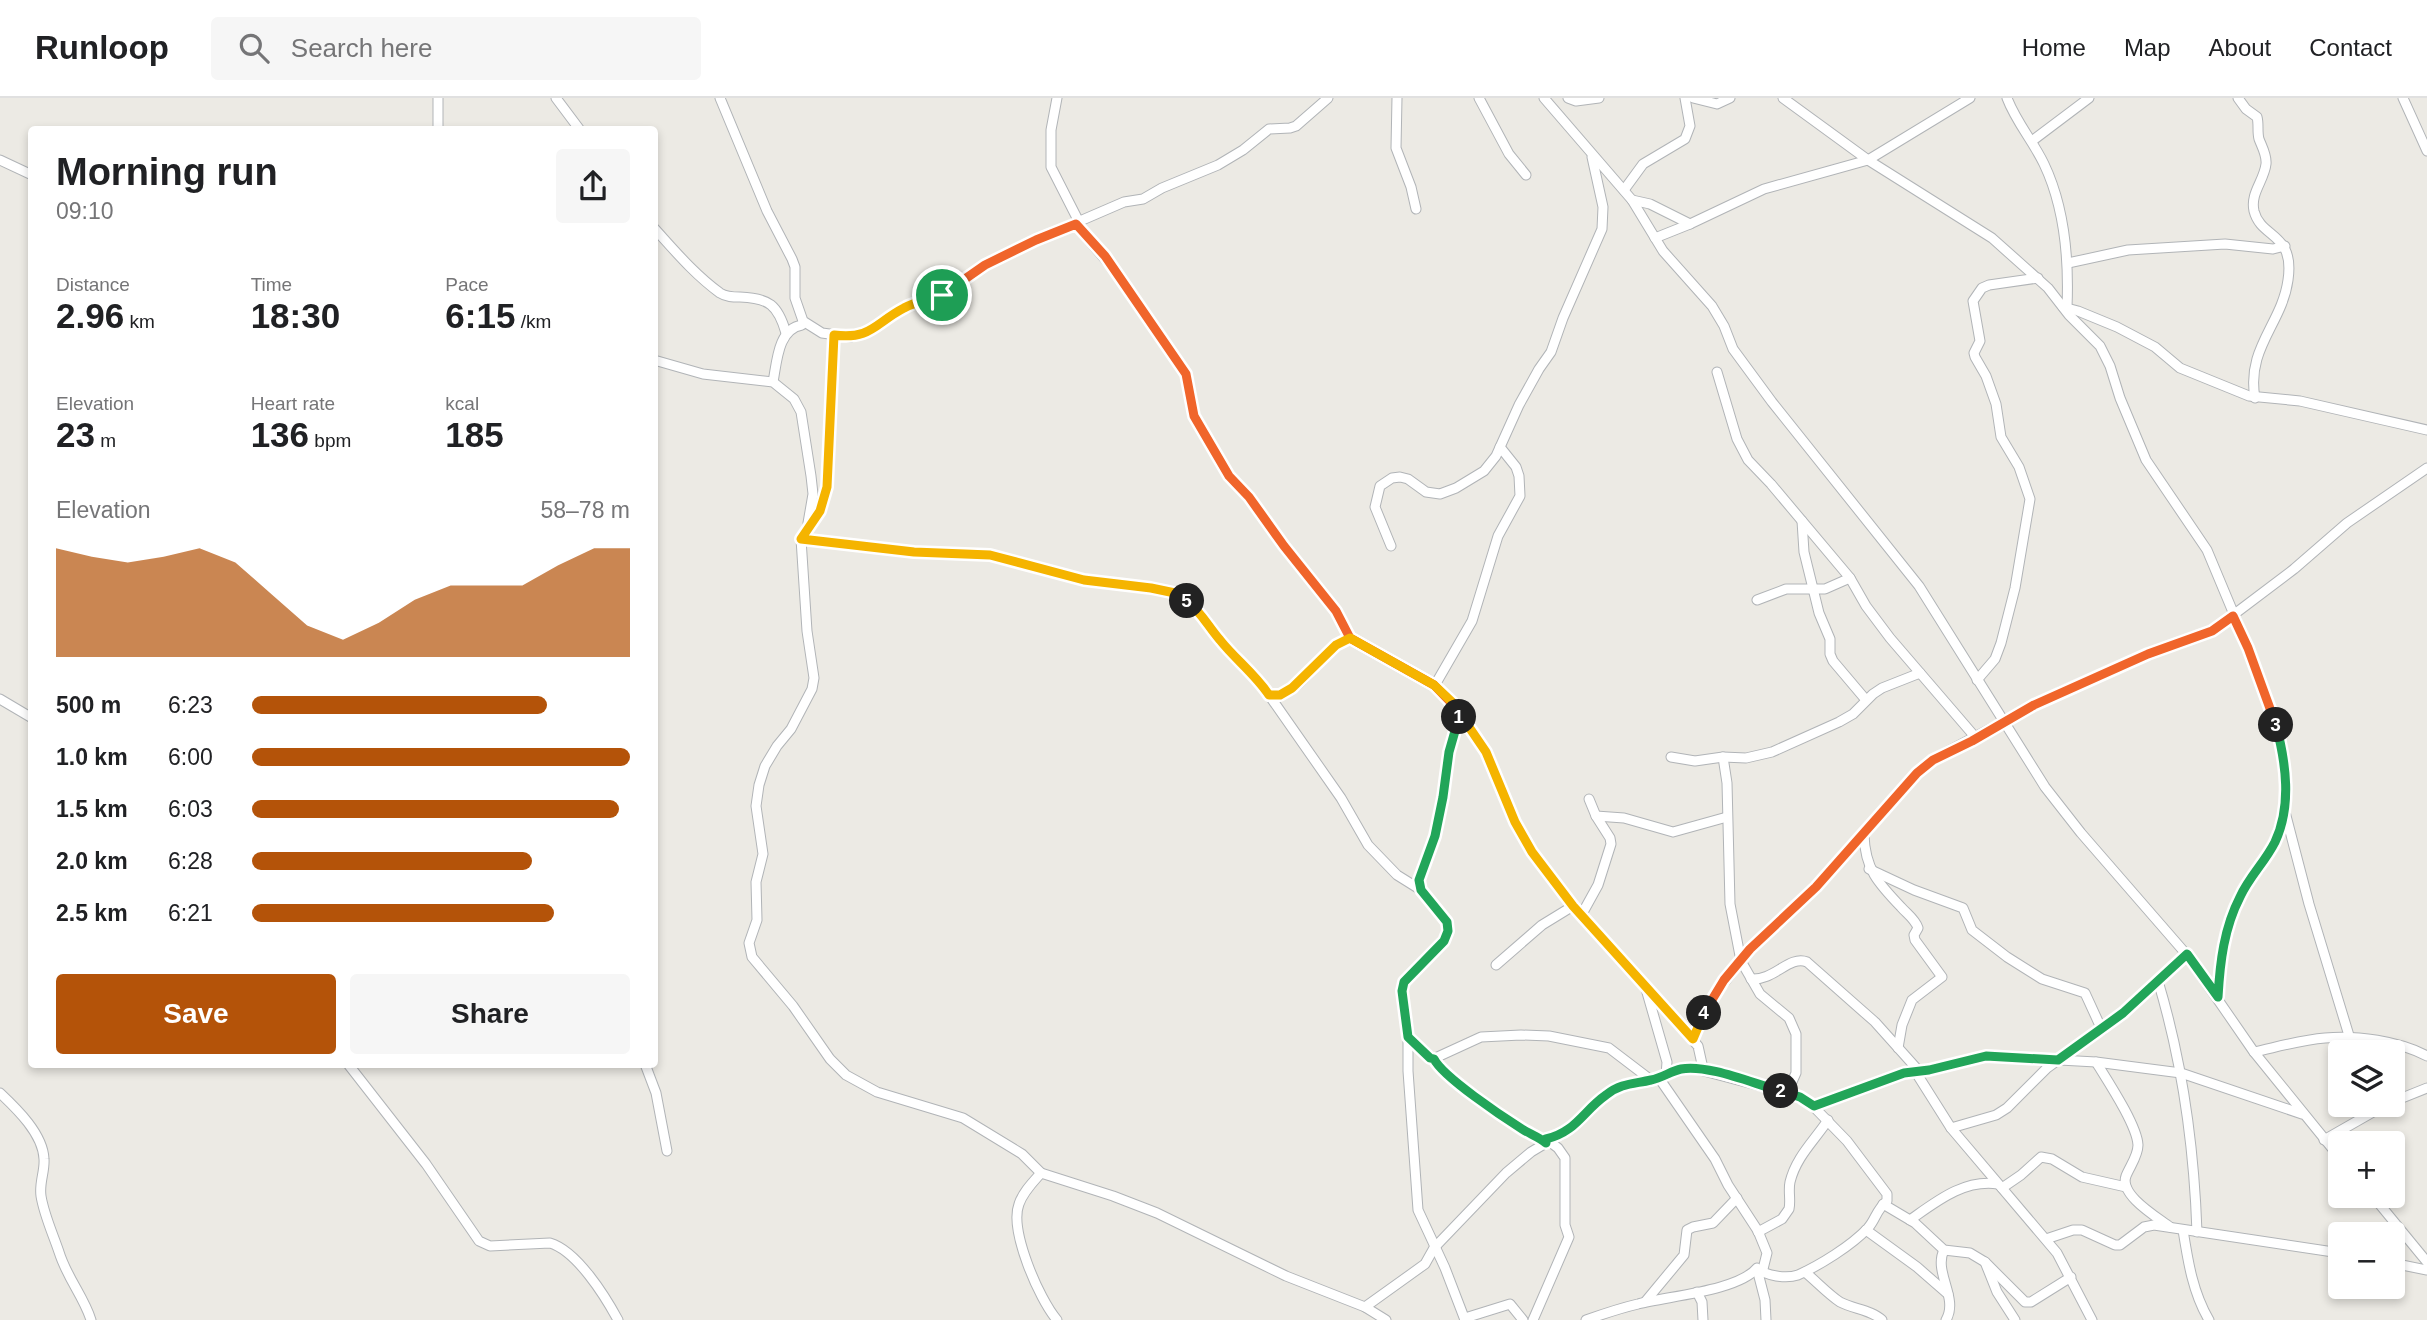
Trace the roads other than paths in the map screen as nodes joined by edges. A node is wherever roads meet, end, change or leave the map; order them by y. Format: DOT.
graph roads {
  1 [pos="438,98"];
  2 [pos="556,98"];
  3 [pos="720,98"];
  4 [pos="1057,98"];
  5 [pos="1328,98"];
  6 [pos="1397,98"];
  7 [pos="1479,98"];
  8 [pos="1544,98"];
  9 [pos="1568,98"];
  10 [pos="1598,98"];
  11 [pos="1685,98"];
  12 [pos="1693,98"];
  13 [pos="1730,98"];
  14 [pos="1783,98"];
  15 [pos="1970,98"];
  16 [pos="2007,98"];
  17 [pos="2089,98"];
  18 [pos="2238,98"];
  19 [pos="2403,98"];
  20 [pos="438,126"];
  21 [pos="577,126"];
  22 [pos="2032,141"];
  23 [pos="2427,151"];
  24 [pos="1592,156"];
  25 [pos="0,160"];
  26 [pos="1868,160"];
  27 [pos="28,173"];
  28 [pos="1526,176"];
  29 [pos="1624,190"];
  30 [pos="1632,200"];
  31 [pos="1416,209"];
  32 [pos="1076,224"];
  33 [pos="1690,224"];
  34 [pos="658,233"];
  35 [pos="1655,238"];
  36 [pos="2285,246"];
  37 [pos="2068,263"];
  38 [pos="2038,278"];
  39 [pos="2065,307"];
  40 [pos="803,321"];
  41 [pos="786,333"];
  42 [pos="834,335"];
  43 [pos="658,361"];
  44 [pos="1717,372"];
  45 [pos="773,382"];
  46 [pos="2255,397"];
  47 [pos="2427,430"];
  48 [pos="1500,447"];
  49 [pos="2427,468"];
  50 [pos="1802,521"];
  51 [pos="801,539"];
  52 [pos="1391,546"];
  53 [pos="1850,578"];
  54 [pos="1815,590"];
  55 [pos="1757,600"];
  56 [pos="2233,616"];
  57 [pos="1350,638"];
  58 [pos="1920,673"];
  59 [pos="1977,680"];
  60 [pos="1434,685"];
  61 [pos="1269,695"];
  62 [pos="0,699"];
  63 [pos="1866,700"];
  64 [pos="1461,713"];
  65 [pos="28,716"];
  66 [pos="2003,723"];
  67 [pos="1976,738"];
  68 [pos="1671,757"];
  69 [pos="1723,757"];
  70 [pos="1589,799"];
  71 [pos="2285,810"];
  72 [pos="1596,816"];
  73 [pos="1727,817"];
  74 [pos="1864,835"];
  75 [pos="1869,869"];
  76 [pos="1421,890"];
  77 [pos="1573,906"];
  78 [pos="1582,914"];
  79 [pos="2187,954"];
  80 [pos="1741,961"];
  81 [pos="1496,965"];
  82 [pos="1751,979"];
  83 [pos="2158,981"];
  84 [pos="1645,987"];
  85 [pos="2218,997"];
  86 [pos="2102,1030"];
  87 [pos="1408,1037"];
  88 [pos="2350,1038"];
  89 [pos="1693,1039"];
  90 [pos="1898,1048"];
  91 [pos="2254,1052"];
  92 [pos="2427,1056"];
  93 [pos="1434,1059"];
  94 [pos="2058,1060"];
  95 [pos="2096,1062"];
  96 [pos="351,1068"];
  97 [pos="647,1068"];
  98 [pos="1696,1069"];
  99 [pos="1917,1071"];
  100 [pos="2181,1073"];
  101 [pos="1659,1078"];
  102 [pos="2427,1088"];
  103 [pos="0,1093"];
  104 [pos="1787,1093"];
  105 [pos="2405,1097"];
  106 [pos="1814,1106"];
  107 [pos="2304,1114"];
  108 [pos="2356,1117"];
  109 [pos="1828,1121"];
  110 [pos="1951,1128"];
  111 [pos="2324,1140"];
  112 [pos="1546,1141"];
  113 [pos="2328,1144"];
  114 [pos="667,1151"];
  115 [pos="1041,1173"];
  116 [pos="2000,1186"];
  117 [pos="2126,1187"];
  118 [pos="1737,1198"];
  119 [pos="1883,1204"];
  120 [pos="2383,1208"];
  121 [pos="1910,1220"];
  122 [pos="2172,1229"];
  123 [pos="1866,1230"];
  124 [pos="2183,1230"];
  125 [pos="1758,1232"];
  126 [pos="2197,1232"];
  127 [pos="2046,1239"];
  128 [pos="1434,1248"];
  129 [pos="1944,1250"];
  130 [pos="2328,1251"];
  131 [pos="1985,1262"];
  132 [pos="2427,1262"];
  133 [pos="2405,1266"];
  134 [pos="1759,1270"];
  135 [pos="2427,1270"];
  136 [pos="1805,1272"];
  137 [pos="2071,1277"];
  138 [pos="1697,1292"];
  139 [pos="1948,1293"];
  140 [pos="1645,1302"];
  141 [pos="1365,1307"];
  142 [pos="2203,1309"];
  143 [pos="1950,1310"];
  144 [pos="1465,1319"];
  145 [pos="91,1320"];
  146 [pos="618,1320"];
  147 [pos="1057,1320"];
  148 [pos="1386,1320"];
  149 [pos="1523,1320"];
  150 [pos="1533,1320"];
  151 [pos="1586,1320"];
  152 [pos="1703,1320"];
  153 [pos="1766,1320"];
  154 [pos="1882,1320"];
  155 [pos="1946,1320"];
  156 [pos="1957,1320"];
  157 [pos="2015,1320"];
  158 [pos="2092,1320"];
  159 [pos="2197,1320"];
  160 [pos="2209,1320"];
  1 -- 20 [label="street"];
  2 -- 21 [label="street"];
  3 -- 40 [label="street"];
  4 -- 32 [label="street"];
  5 -- 32 [label="street"];
  6 -- 31 [label="street"];
  7 -- 28 [label="street"];
  8 -- 24 [label="street"];
  9 -- 10 [label="street"];
  11 -- 29 [label="street"];
  12 -- 13 [label="street"];
  14 -- 26 [label="street"];
  15 -- 26 [label="street"];
  16 -- 22 [label="street"];
  17 -- 22 [label="street"];
  18 -- 36 [label="street"];
  19 -- 23 [label="street"];
  22 -- 37 [label="street"];
  24 -- 29 [label="street"];
  24 -- 48 [label="street"];
  25 -- 27 [label="street"];
  26 -- 33 [label="street"];
  26 -- 38 [label="street"];
  29 -- 30 [label="street"];
  30 -- 33 [label="street"];
  30 -- 35 [label="street"];
  32 -- 42 [label="street"];
  32 -- 57 [label="street"];
  33 -- 35 [label="street"];
  34 -- 41 [label="street"];
  35 -- 59 [label="street"];
  36 -- 37 [label="street"];
  36 -- 46 [label="street"];
  37 -- 39 [label="street"];
  38 -- 39 [label="street"];
  38 -- 59 [label="street"];
  39 -- 46 [label="street"];
  39 -- 56 [label="street"];
  40 -- 41 [label="street"];
  40 -- 42 [label="street"];
  41 -- 45 [label="street"];
  42 -- 51 [label="street"];
  43 -- 45 [label="street"];
  44 -- 50 [label="street"];
  45 -- 51 [label="street"];
  46 -- 47 [label="street"];
  48 -- 52 [label="street"];
  48 -- 60 [label="street"];
  49 -- 56 [label="street"];
  50 -- 53 [label="street"];
  50 -- 54 [label="street"];
  51 -- 61 [label="street"];
  51 -- 115 [label="street"];
  53 -- 54 [label="street"];
  53 -- 58 [label="street"];
  54 -- 55 [label="street"];
  54 -- 63 [label="street"];
  56 -- 66 [label="street"];
  56 -- 71 [label="street"];
  57 -- 60 [label="street"];
  57 -- 61 [label="street"];
  58 -- 63 [label="street"];
  58 -- 67 [label="street"];
  59 -- 66 [label="street"];
  60 -- 64 [label="street"];
  61 -- 76 [label="street"];
  62 -- 65 [label="street"];
  63 -- 69 [label="street"];
  64 -- 76 [label="street"];
  64 -- 77 [label="street"];
  66 -- 67 [label="street"];
  66 -- 79 [label="street"];
  67 -- 74 [label="street"];
  68 -- 69 [label="street"];
  69 -- 73 [label="street"];
  70 -- 72 [label="street"];
  71 -- 85 [label="street"];
  71 -- 88 [label="street"];
  72 -- 73 [label="street"];
  72 -- 78 [label="street"];
  73 -- 80 [label="street"];
  74 -- 75 [label="street"];
  74 -- 80 [label="street"];
  75 -- 86 [label="street"];
  75 -- 90 [label="street"];
  76 -- 87 [label="street"];
  77 -- 78 [label="street"];
  77 -- 81 [label="street"];
  78 -- 84 [label="street"];
  79 -- 83 [label="street"];
  79 -- 85 [label="street"];
  80 -- 82 [label="street"];
  80 -- 89 [label="street"];
  82 -- 90 [label="street"];
  82 -- 104 [label="street"];
  83 -- 86 [label="street"];
  83 -- 100 [label="street"];
  84 -- 89 [label="street"];
  84 -- 101 [label="street"];
  85 -- 91 [label="street"];
  86 -- 94 [label="street"];
  87 -- 93 [label="street"];
  87 -- 128 [label="street"];
  88 -- 91 [label="street"];
  88 -- 92 [label="street"];
  89 -- 98 [label="street"];
  90 -- 99 [label="street"];
  91 -- 107 [label="street"];
  93 -- 101 [label="street"];
  93 -- 112 [label="street"];
  94 -- 95 [label="street"];
  94 -- 99 [label="street"];
  94 -- 110 [label="street"];
  95 -- 100 [label="street"];
  95 -- 117 [label="street"];
  96 -- 146 [label="street"];
  97 -- 114 [label="street"];
  98 -- 101 [label="street"];
  98 -- 104 [label="street"];
  99 -- 106 [label="street"];
  99 -- 110 [label="street"];
  100 -- 107 [label="street"];
  100 -- 126 [label="street"];
  101 -- 112 [label="street"];
  101 -- 118 [label="street"];
  102 -- 105 [label="street"];
  103 -- 145 [label="street"];
  104 -- 106 [label="street"];
  106 -- 109 [label="street"];
  107 -- 111 [label="street"];
  108 -- 111 [label="street"];
  109 -- 119 [label="street"];
  109 -- 125 [label="street"];
  110 -- 116 [label="street"];
  111 -- 113 [label="street"];
  112 -- 128 [label="street"];
  112 -- 150 [label="street"];
  115 -- 141 [label="street"];
  115 -- 147 [label="street"];
  116 -- 117 [label="street"];
  116 -- 121 [label="street"];
  116 -- 127 [label="street"];
  117 -- 122 [label="street"];
  118 -- 125 [label="street"];
  118 -- 140 [label="street"];
  119 -- 121 [label="street"];
  119 -- 123 [label="street"];
  120 -- 132 [label="street"];
  121 -- 129 [label="street"];
  122 -- 124 [label="street"];
  122 -- 127 [label="street"];
  123 -- 136 [label="street"];
  123 -- 139 [label="street"];
  124 -- 126 [label="street"];
  124 -- 142 [label="street"];
  125 -- 134 [label="street"];
  126 -- 130 [label="street"];
  127 -- 137 [label="street"];
  128 -- 141 [label="street"];
  128 -- 144 [label="street"];
  129 -- 131 [label="street"];
  129 -- 139 [label="street"];
  131 -- 137 [label="street"];
  131 -- 157 [label="street"];
  133 -- 135 [label="street"];
  134 -- 136 [label="street"];
  134 -- 138 [label="street"];
  134 -- 153 [label="street"];
  136 -- 154 [label="street"];
  137 -- 158 [label="street"];
  138 -- 140 [label="street"];
  138 -- 152 [label="street"];
  139 -- 143 [label="street"];
  140 -- 151 [label="street"];
  141 -- 148 [label="street"];
  142 -- 159 [label="street"];
  142 -- 160 [label="street"];
  143 -- 155 [label="street"];
  143 -- 156 [label="street"];
  144 -- 149 [label="street"];
}
